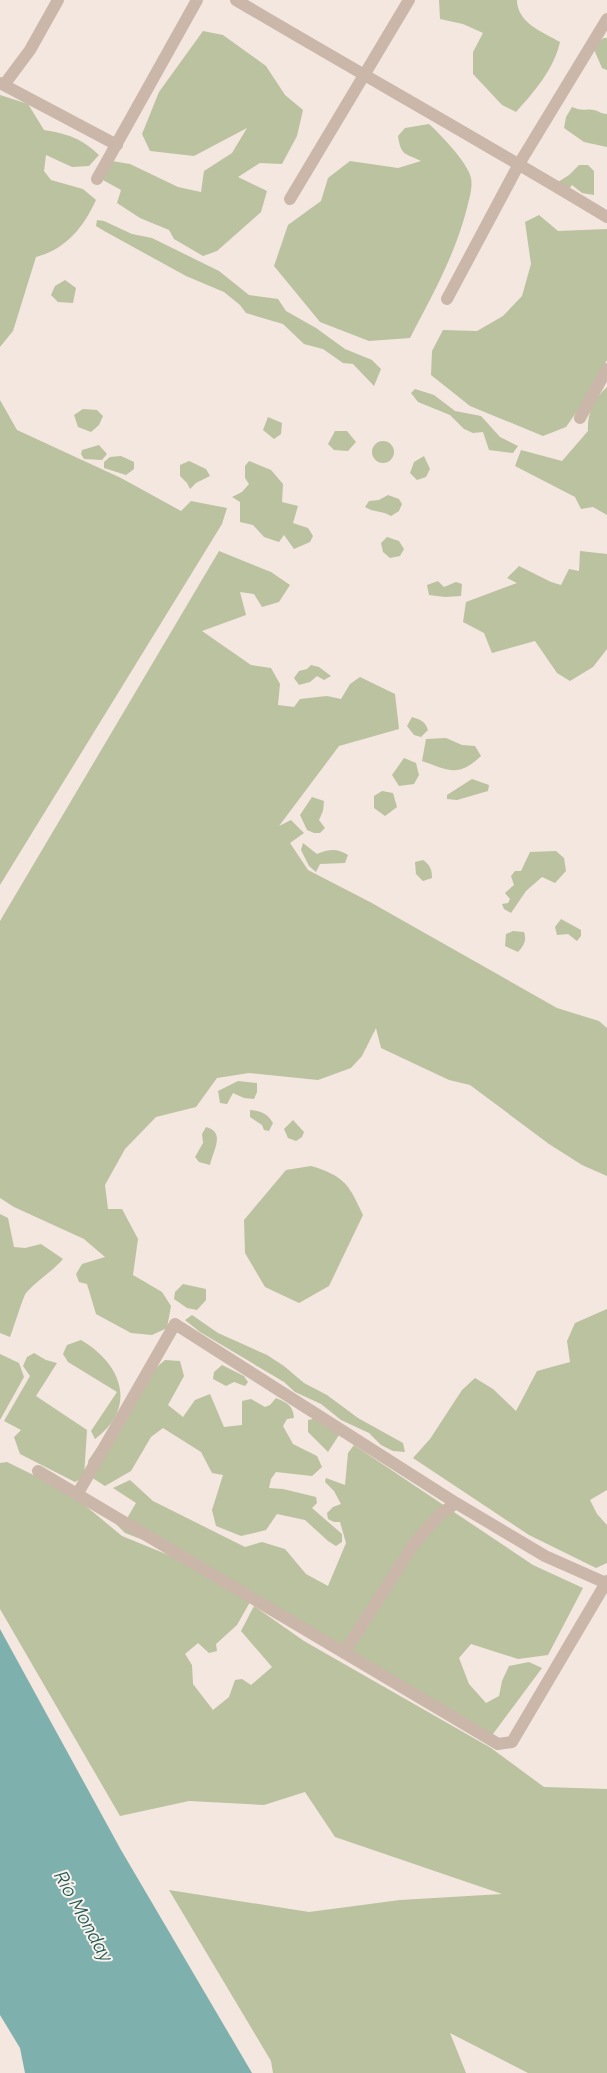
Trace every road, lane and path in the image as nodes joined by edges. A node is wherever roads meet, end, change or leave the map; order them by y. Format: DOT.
graph roads {
  1 [pos="58,0"];
  2 [pos="197,0"];
  3 [pos="236,0"];
  4 [pos="409,0"];
  5 [pos="607,19"];
  6 [pos="364,76"];
  7 [pos="2,84"];
  8 [pos="117,144"];
  9 [pos="519,164"];
  10 [pos="97,179"];
  11 [pos="290,199"];
  12 [pos="607,217"];
  13 [pos="447,299"];
  14 [pos="607,369"];
  15 [pos="580,418"];
  16 [pos="38,1471"];
  17 [pos="78,1493"];
  18 [pos="456,1504"];
  19 [pos="606,1582"];
  20 [pos="344,1653"];
  1 -- 7 [label="street"];
  2 -- 8 [label="street"];
  3 -- 6 [label="street"];
  4 -- 6 [label="street"];
  5 -- 9 [label="street"];
  6 -- 9 [label="street"];
  6 -- 11 [label="street"];
  7 -- 8 [label="street"];
  8 -- 10 [label="street"];
  9 -- 12 [label="street"];
  9 -- 13 [label="street"];
  14 -- 15 [label="street"];
  16 -- 17 [label="street"];
  17 -- 18 [label="street"];
  17 -- 20 [label="street"];
  18 -- 19 [label="street"];
  18 -- 20 [label="street"];
  19 -- 20 [label="street"];
}
